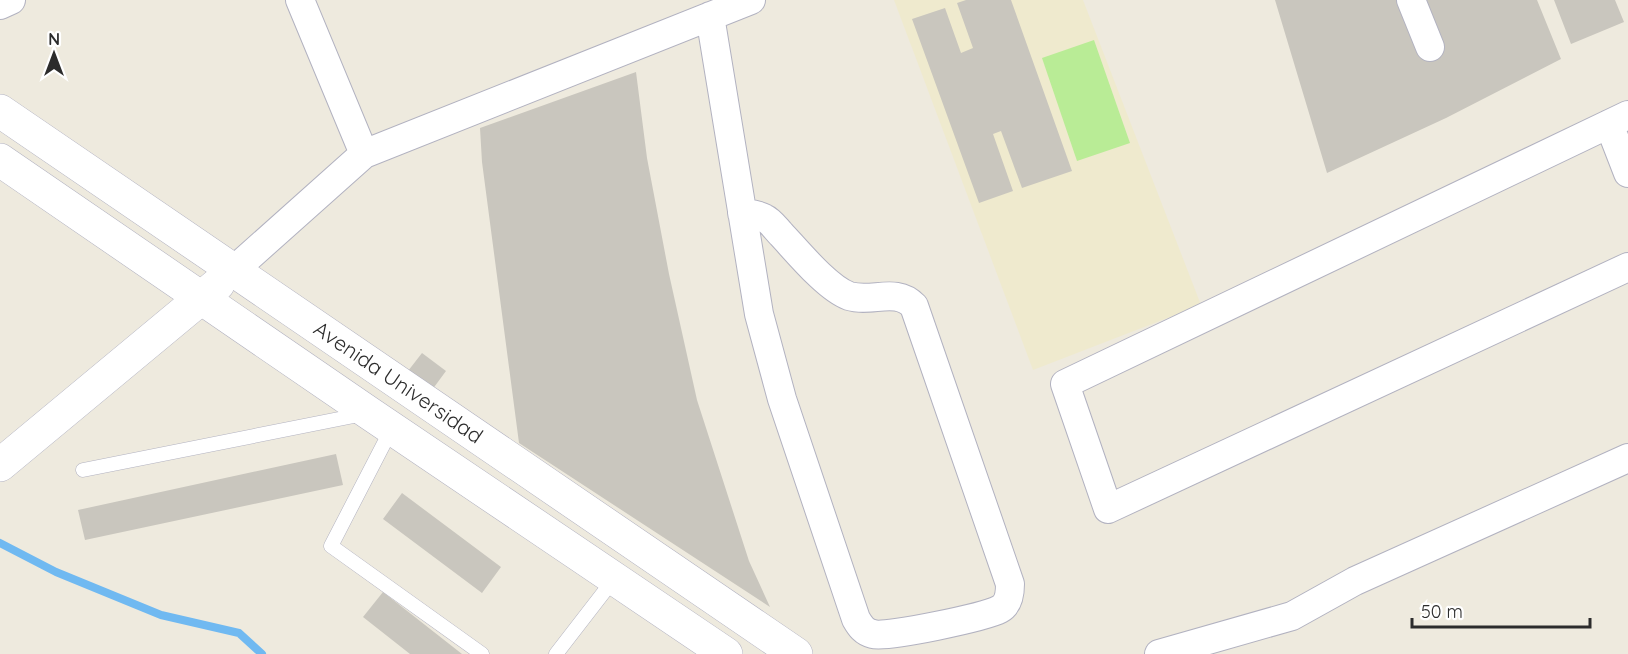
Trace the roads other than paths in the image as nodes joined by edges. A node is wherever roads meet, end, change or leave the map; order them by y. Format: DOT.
graph roads {
  1 [pos="11,0"];
  2 [pos="300,0"];
  3 [pos="751,0"];
  4 [pos="1412,0"];
  5 [pos="0,5"];
  6 [pos="710,16"];
  7 [pos="1430,47"];
  8 [pos="0,111"];
  9 [pos="1619,119"];
  10 [pos="364,154"];
  11 [pos="0,160"];
  12 [pos="1628,173"];
  13 [pos="742,213"];
  14 [pos="1628,267"];
  15 [pos="234,270"];
  16 [pos="201,298"];
  17 [pos="380,421"];
  18 [pos="1628,458"];
  19 [pos="0,465"];
  20 [pos="83,470"];
  21 [pos="614,579"];
  22 [pos="482,654"];
  23 [pos="556,654"];
  24 [pos="726,654"];
  25 [pos="796,654"];
  26 [pos="1159,654"];
  1 -- 5 [label="street"];
  2 -- 10 [label="street"];
  3 -- 6 [label="street"];
  4 -- 7 [label="street"];
  6 -- 10 [label="street"];
  6 -- 13 [label="street"];
  8 -- 15 [label="street, Avenida Universidad"];
  9 -- 12 [label="street"];
  9 -- 14 [label="street"];
  10 -- 15 [label="street"];
  11 -- 16 [label="street, Avenida Universidad"];
  13 -- 13 [label="street"];
  15 -- 16 [label="street"];
  15 -- 25 [label="street, Avenida Universidad"];
  16 -- 17 [label="street, Avenida Universidad"];
  16 -- 19 [label="street"];
  17 -- 20 [label="lane"];
  17 -- 21 [label="street, Avenida Universidad"];
  17 -- 22 [label="lane"];
  18 -- 26 [label="street"];
  21 -- 23 [label="lane"];
  21 -- 24 [label="street, Avenida Universidad"];
}
